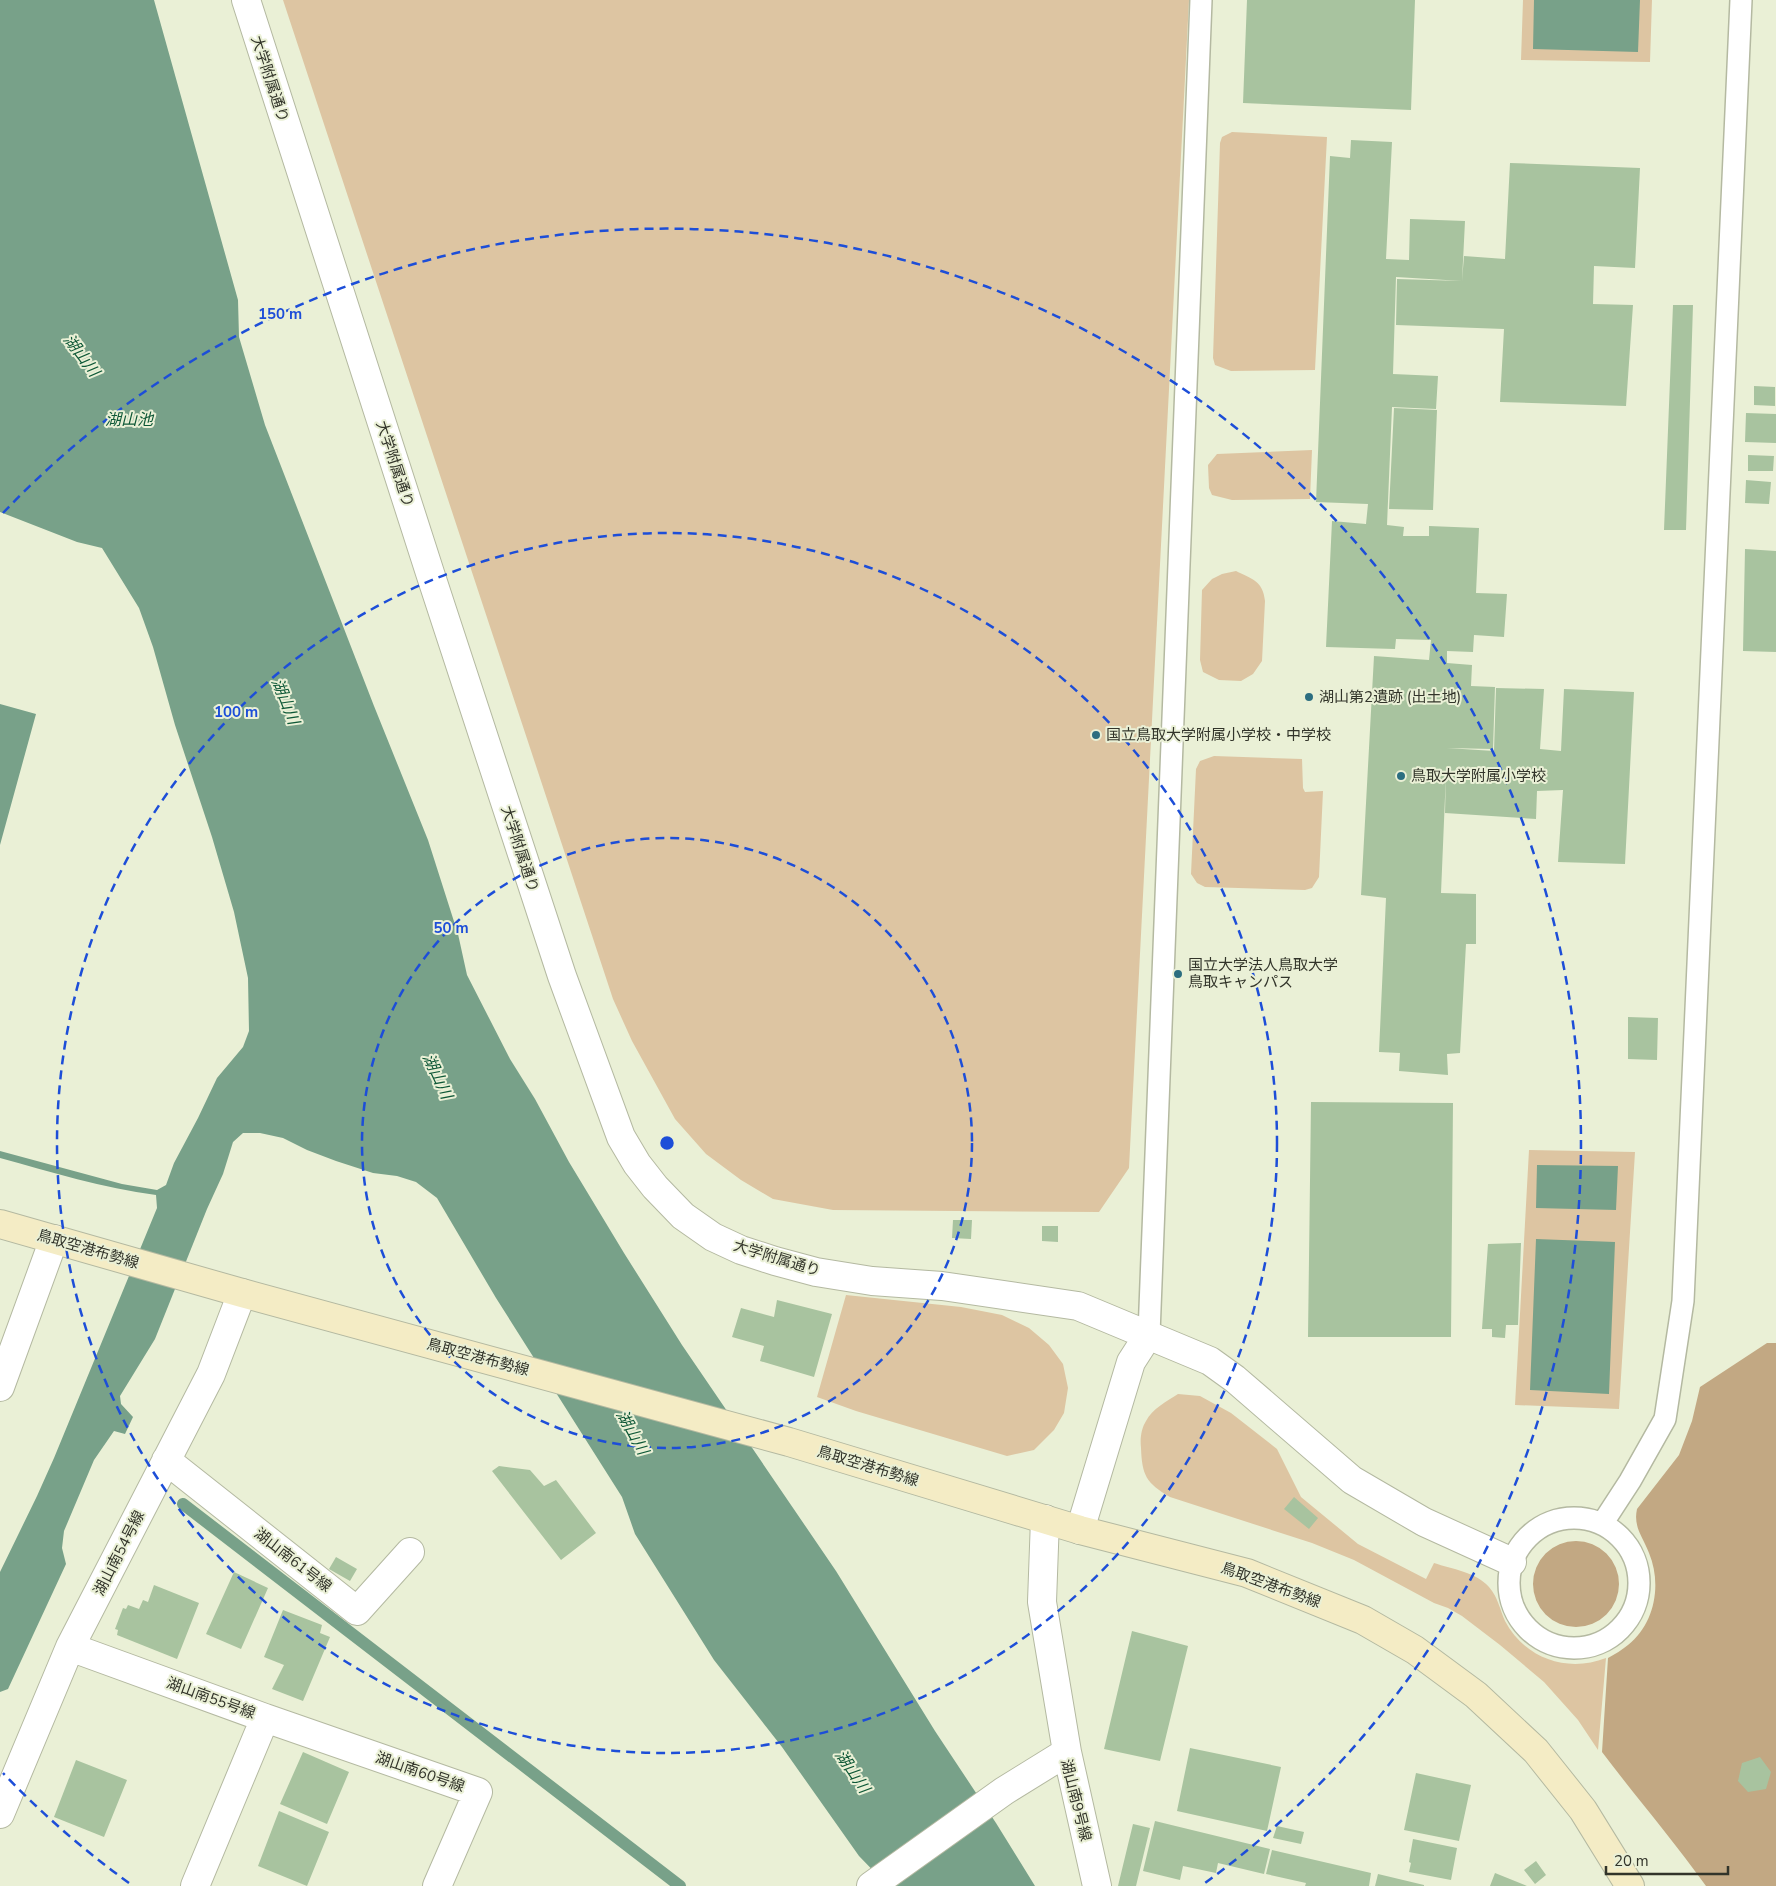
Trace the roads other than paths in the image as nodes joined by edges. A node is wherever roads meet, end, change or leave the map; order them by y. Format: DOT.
graph roads {
  1 [pos="246,0"];
  2 [pos="1201,0"];
  3 [pos="1741,0"];
  4 [pos="0,1224"];
  5 [pos="54,1239"];
  6 [pos="234,1291"];
  7 [pos="1150,1334"];
  8 [pos="0,1387"];
  9 [pos="166,1460"];
  10 [pos="1045,1519"];
  11 [pos="1602,1524"];
  12 [pos="1080,1530"];
  13 [pos="410,1552"];
  14 [pos="1512,1562"];
  15 [pos="70,1647"];
  16 [pos="265,1718"];
  17 [pos="1067,1752"];
  18 [pos="0,1814"];
  19 [pos="195,1886"];
  20 [pos="437,1886"];
  21 [pos="871,1886"];
  22 [pos="1097,1886"];
  23 [pos="1630,1886"];
  1 -- 7 [label="street, 大学附属通り"];
  2 -- 7 [label="lane"];
  3 -- 11 [label="lane"];
  4 -- 5 [label="main road, 鳥取空港布勢線"];
  5 -- 6 [label="main road, 鳥取空港布勢線"];
  5 -- 8 [label="street"];
  6 -- 9 [label="street, 湖山南54号線"];
  6 -- 10 [label="main road, 鳥取空港布勢線"];
  7 -- 12 [label="street"];
  7 -- 14 [label="street, 大学附属通り"];
  9 -- 13 [label="street, 湖山南61号線"];
  9 -- 15 [label="street, 湖山南54号線"];
  10 -- 12 [label="main road, 鳥取空港布勢線"];
  10 -- 17 [label="street"];
  11 -- 14 [label="lane"];
  11 -- 14 [label="lane"];
  12 -- 23 [label="main road, 鳥取空港布勢線"];
  15 -- 16 [label="street, 湖山南55号線"];
  15 -- 18 [label="street, 湖山南54号線"];
  16 -- 19 [label="street, 湖山南55号線"];
  16 -- 20 [label="street, 湖山南60号線"];
  17 -- 21 [label="street, 湖山南9号線"];
  17 -- 22 [label="street, 湖山南9号線"];
}
